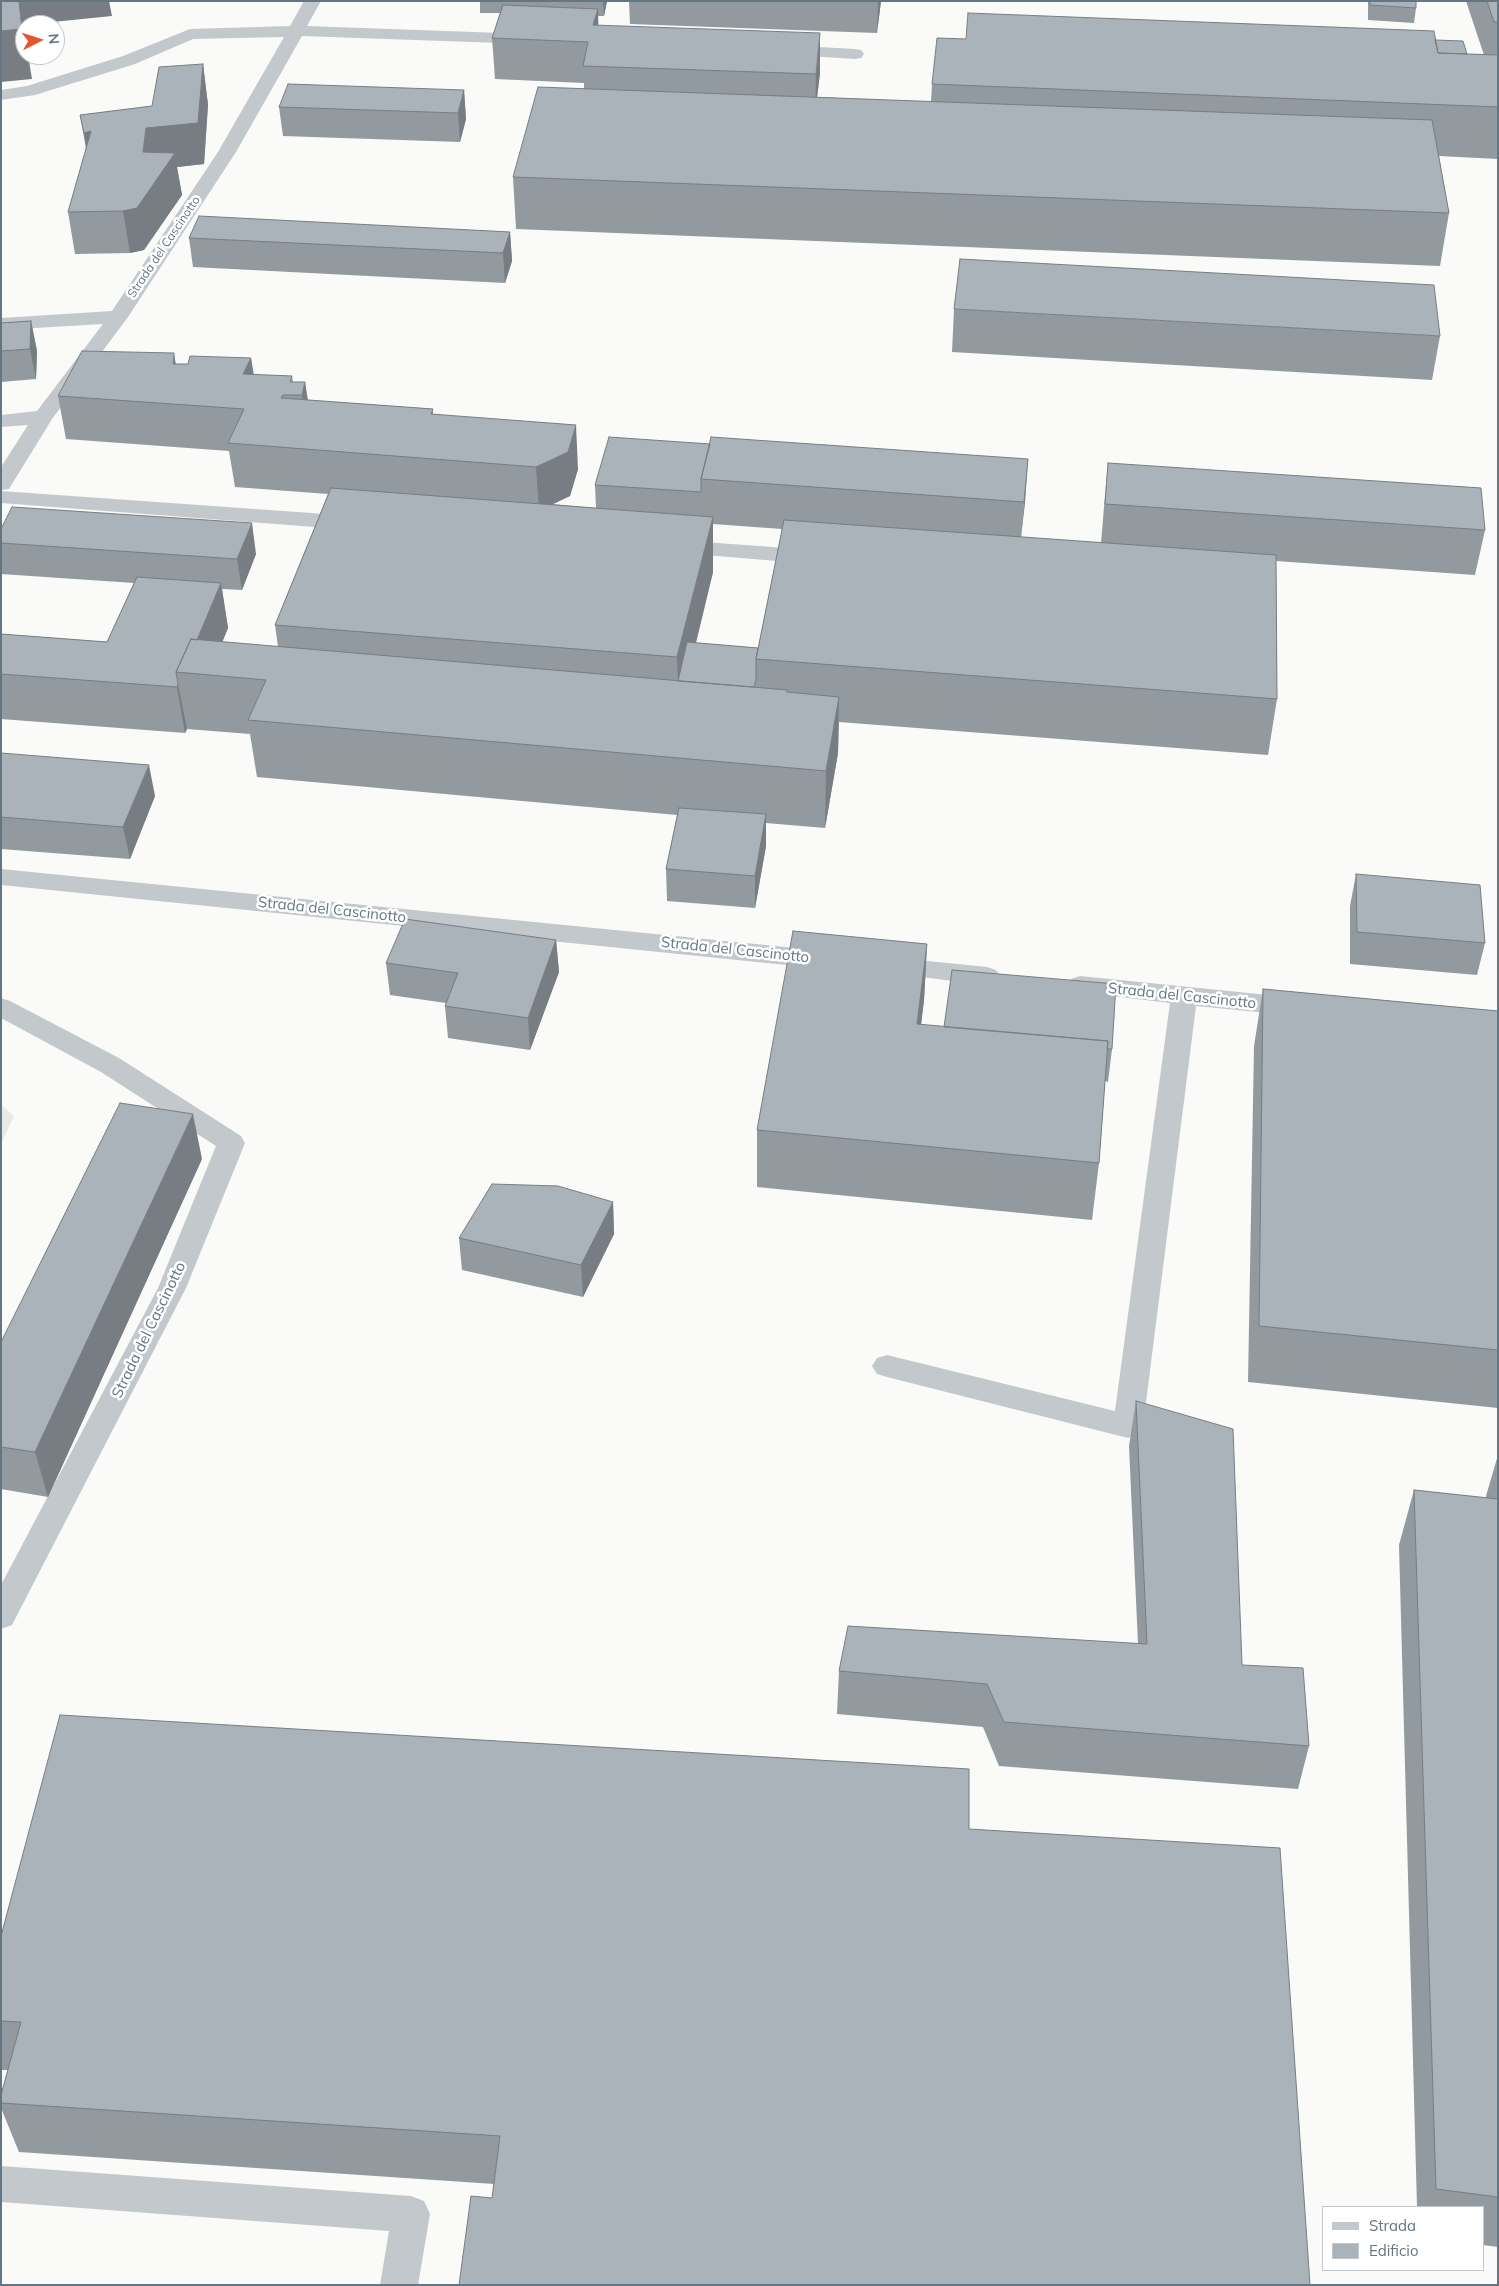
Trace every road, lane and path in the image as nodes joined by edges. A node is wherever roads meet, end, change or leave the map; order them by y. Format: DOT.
graph roads {
  1 [pos="313,1"];
  2 [pos="296,31"];
  3 [pos="549,40"];
  4 [pos="766,50"];
  5 [pos="855,54"];
  6 [pos="1,94"];
  7 [pos="118,316"];
  8 [pos="1,324"];
  9 [pos="43,417"];
  10 [pos="1,421"];
  11 [pos="1,484"];
  12 [pos="1,497"];
  13 [pos="370,524"];
  14 [pos="658,545"];
  15 [pos="837,558"];
  16 [pos="1,876"];
  17 [pos="1015,979"];
  18 [pos="1054,983"];
  19 [pos="1184,996"];
  20 [pos="1,1007"];
  21 [pos="1321,1010"];
  22 [pos="887,1366"];
  23 [pos="1,1616"];
  24 [pos="1,2184"];
  25 [pos="399,2285"];
  1 -- 2 [label="street, Strada del Cascinotto"];
  2 -- 3 [label="street"];
  2 -- 6 [label="street"];
  2 -- 7 [label="street, Strada del Cascinotto"];
  4 -- 5 [label="street"];
  7 -- 8 [label="street"];
  7 -- 9 [label="street, Strada del Cascinotto"];
  9 -- 10 [label="street"];
  9 -- 11 [label="street, Strada del Cascinotto"];
  12 -- 13 [label="street"];
  14 -- 15 [label="street"];
  16 -- 17 [label="street, Strada del Cascinotto"];
  18 -- 19 [label="street, Strada del Cascinotto"];
  19 -- 21 [label="street, Strada del Cascinotto"];
  19 -- 22 [label="street"];
  20 -- 23 [label="street, Strada del Cascinotto"];
  24 -- 25 [label="street"];
}
